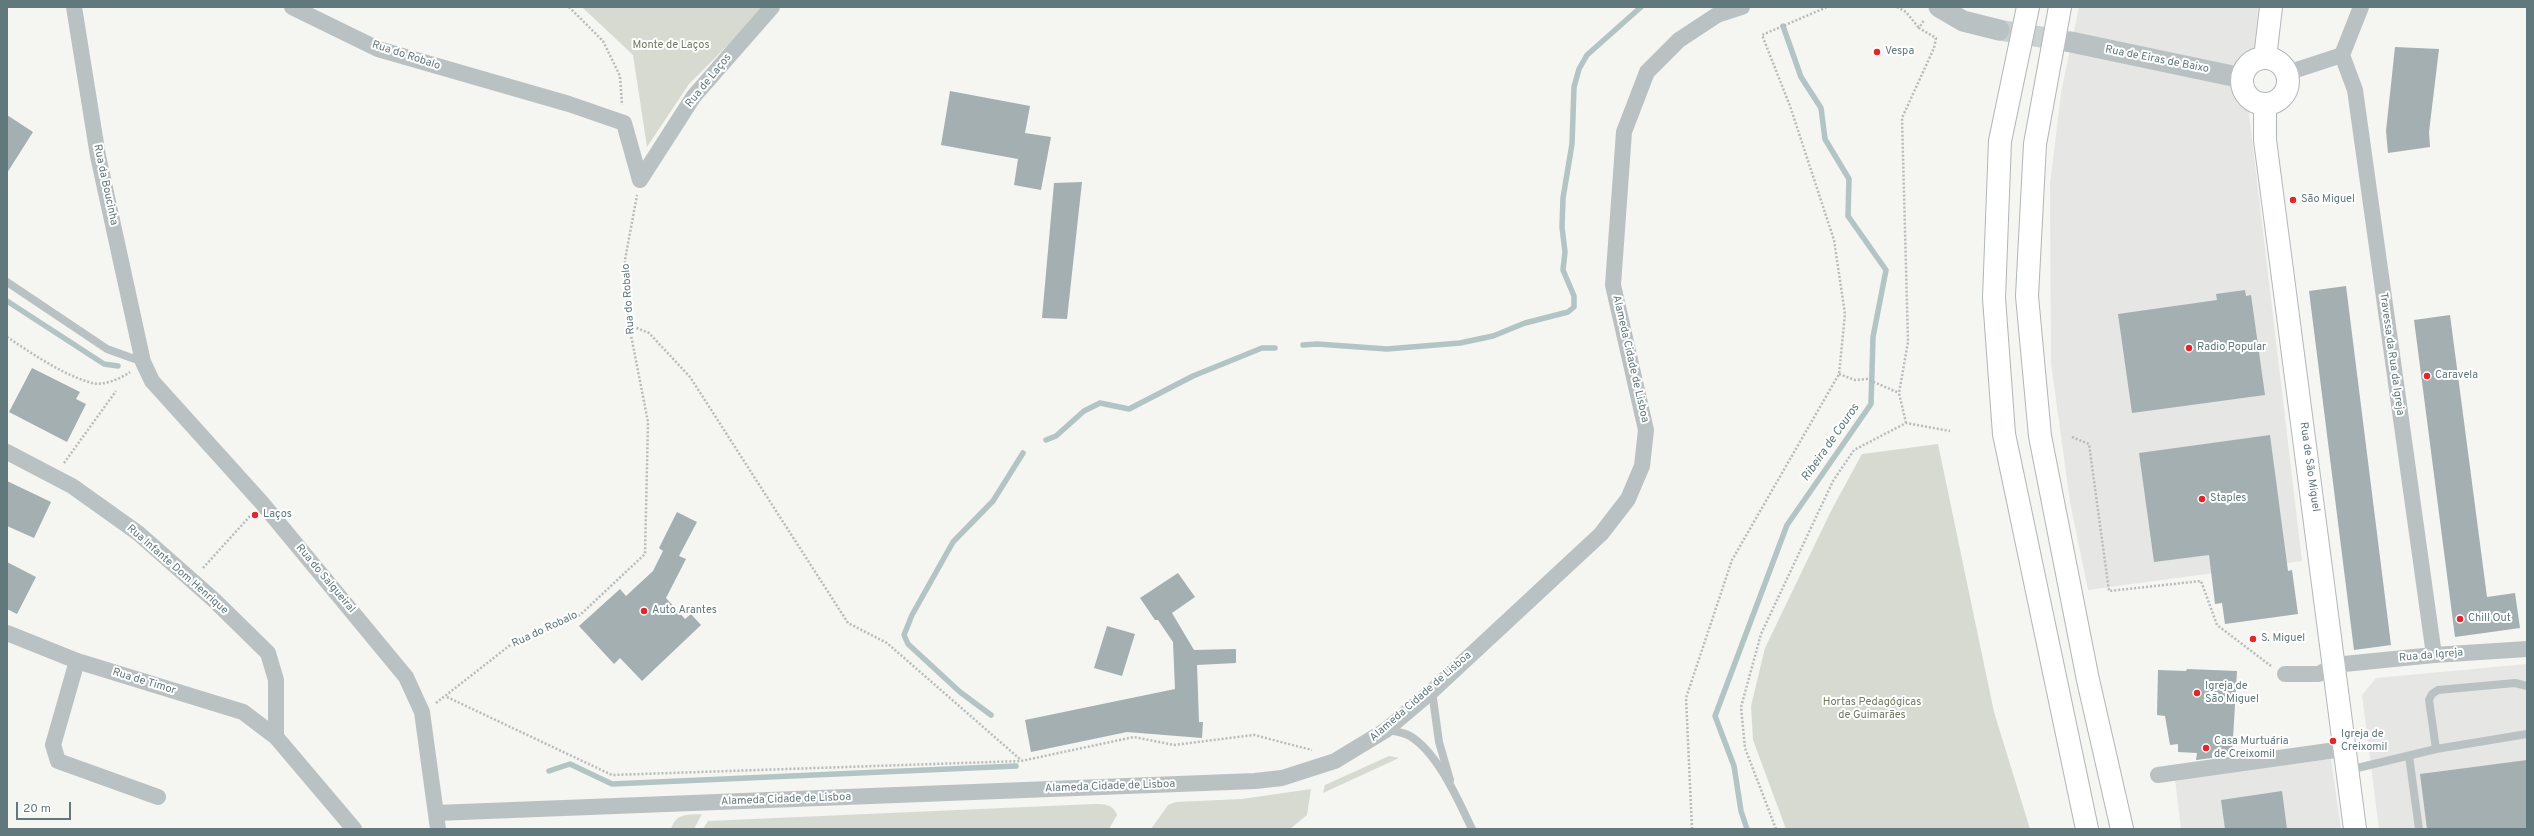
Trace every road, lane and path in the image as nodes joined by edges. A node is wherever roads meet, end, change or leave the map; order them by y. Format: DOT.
graph roads {
  1 [pos="74,7"];
  2 [pos="292,7"];
  3 [pos="570,7"];
  4 [pos="772,7"];
  5 [pos="1742,7"];
  6 [pos="1827,7"];
  7 [pos="1897,7"];
  8 [pos="2028,7"];
  9 [pos="2060,7"];
  10 [pos="2271,7"];
  11 [pos="2361,7"];
  12 [pos="1932,13"];
  13 [pos="1919,28"];
  14 [pos="1999,30"];
  15 [pos="2071,42"];
  16 [pos="2342,55"];
  17 [pos="2265,58"];
  18 [pos="2287,73"];
  19 [pos="2242,78"];
  20 [pos="2265,104"];
  21 [pos="624,123"];
  22 [pos="640,180"];
  23 [pos="7,282"];
  24 [pos="629,325"];
  25 [pos="7,337"];
  26 [pos="143,362"];
  27 [pos="1838,374"];
  28 [pos="116,391"];
  29 [pos="1899,392"];
  30 [pos="1906,423"];
  31 [pos="1950,431"];
  32 [pos="2072,437"];
  33 [pos="7,452"];
  34 [pos="54,477"];
  35 [pos="262,503"];
  36 [pos="192,580"];
  37 [pos="7,633"];
  38 [pos="2527,648"];
  39 [pos="2434,655"];
  40 [pos="77,661"];
  41 [pos="2334,665"];
  42 [pos="2285,674"];
  43 [pos="2527,686"];
  44 [pos="1432,691"];
  45 [pos="447,697"];
  46 [pos="422,712"];
  47 [pos="1386,730"];
  48 [pos="2527,734"];
  49 [pos="276,736"];
  50 [pos="2344,749"];
  51 [pos="2436,749"];
  52 [pos="2409,756"];
  53 [pos="1341,758"];
  54 [pos="1021,760"];
  55 [pos="2346,771"];
  56 [pos="2158,775"];
  57 [pos="1451,787"];
  58 [pos="158,798"];
  59 [pos="436,812"];
  60 [pos="354,829"];
  61 [pos="438,829"];
  62 [pos="1472,829"];
  63 [pos="1692,829"];
  64 [pos="1776,829"];
  65 [pos="2087,829"];
  66 [pos="2122,829"];
  67 [pos="2355,829"];
  68 [pos="2419,829"];
  1 -- 26 [label="street, Rua da Boucinha"];
  2 -- 21 [label="street, Rua do Robalo"];
  3 -- 21 [label="path"];
  4 -- 22 [label="street, Rua de Laços"];
  5 -- 44 [label="street, Alameda Cidade de Lisboa"];
  6 -- 27 [label="path"];
  7 -- 13 [label="path"];
  8 -- 65 [label="main road"];
  9 -- 66 [label="main road"];
  10 -- 17 [label="main road"];
  11 -- 16 [label="street"];
  12 -- 13 [label="path"];
  12 -- 14 [label="street"];
  13 -- 29 [label="path"];
  15 -- 19 [label="street, Rua de Eiras de Baixo"];
  16 -- 18 [label="street"];
  16 -- 39 [label="street, Travessa da Rua da Igreja"];
  17 -- 18 [label="main road"];
  17 -- 19 [label="main road"];
  18 -- 20 [label="main road"];
  19 -- 20 [label="main road"];
  20 -- 41 [label="main road, Rua de São Miguel"];
  21 -- 22 [label="street"];
  22 -- 24 [label="path, Rua do Robalo"];
  23 -- 26 [label="lane"];
  24 -- 45 [label="path, Rua do Robalo"];
  24 -- 54 [label="path"];
  25 -- 26 [label="path"];
  26 -- 35 [label="street, Rua do Salgueiral"];
  27 -- 29 [label="path"];
  27 -- 63 [label="path"];
  28 -- 34 [label="path"];
  29 -- 30 [label="path"];
  30 -- 31 [label="path"];
  30 -- 64 [label="path"];
  32 -- 42 [label="path"];
  33 -- 34 [label="street, Rua Infante Dom Henrique"];
  34 -- 36 [label="street, Rua Infante Dom Henrique"];
  35 -- 36 [label="path"];
  35 -- 46 [label="street, Rua do Salgueiral"];
  36 -- 49 [label="street, Rua Infante Dom Henrique"];
  37 -- 40 [label="street, Rua de Timor"];
  38 -- 39 [label="street, Rua da Igreja"];
  39 -- 41 [label="street, Rua da Igreja"];
  40 -- 49 [label="street, Rua de Timor"];
  40 -- 58 [label="street"];
  41 -- 42 [label="street"];
  41 -- 50 [label="main road, Rua de São Miguel"];
  43 -- 51 [label="lane"];
  44 -- 47 [label="street, Alameda Cidade de Lisboa"];
  44 -- 57 [label="lane"];
  45 -- 46 [label="path, Rua do Robalo"];
  45 -- 54 [label="path"];
  46 -- 59 [label="street, Rua do Salgueiral"];
  47 -- 53 [label="street, Alameda Cidade de Lisboa"];
  47 -- 57 [label="lane"];
  48 -- 51 [label="lane"];
  49 -- 60 [label="street, Rua de Timor"];
  50 -- 55 [label="main road, Rua de São Miguel"];
  50 -- 56 [label="street"];
  51 -- 52 [label="lane"];
  52 -- 55 [label="lane"];
  52 -- 68 [label="lane"];
  53 -- 54 [label="path"];
  53 -- 59 [label="street, Alameda Cidade de Lisboa"];
  55 -- 67 [label="main road, Rua de São Miguel"];
  57 -- 62 [label="lane"];
  59 -- 61 [label="street, Rua do Salgueiral"];
}
